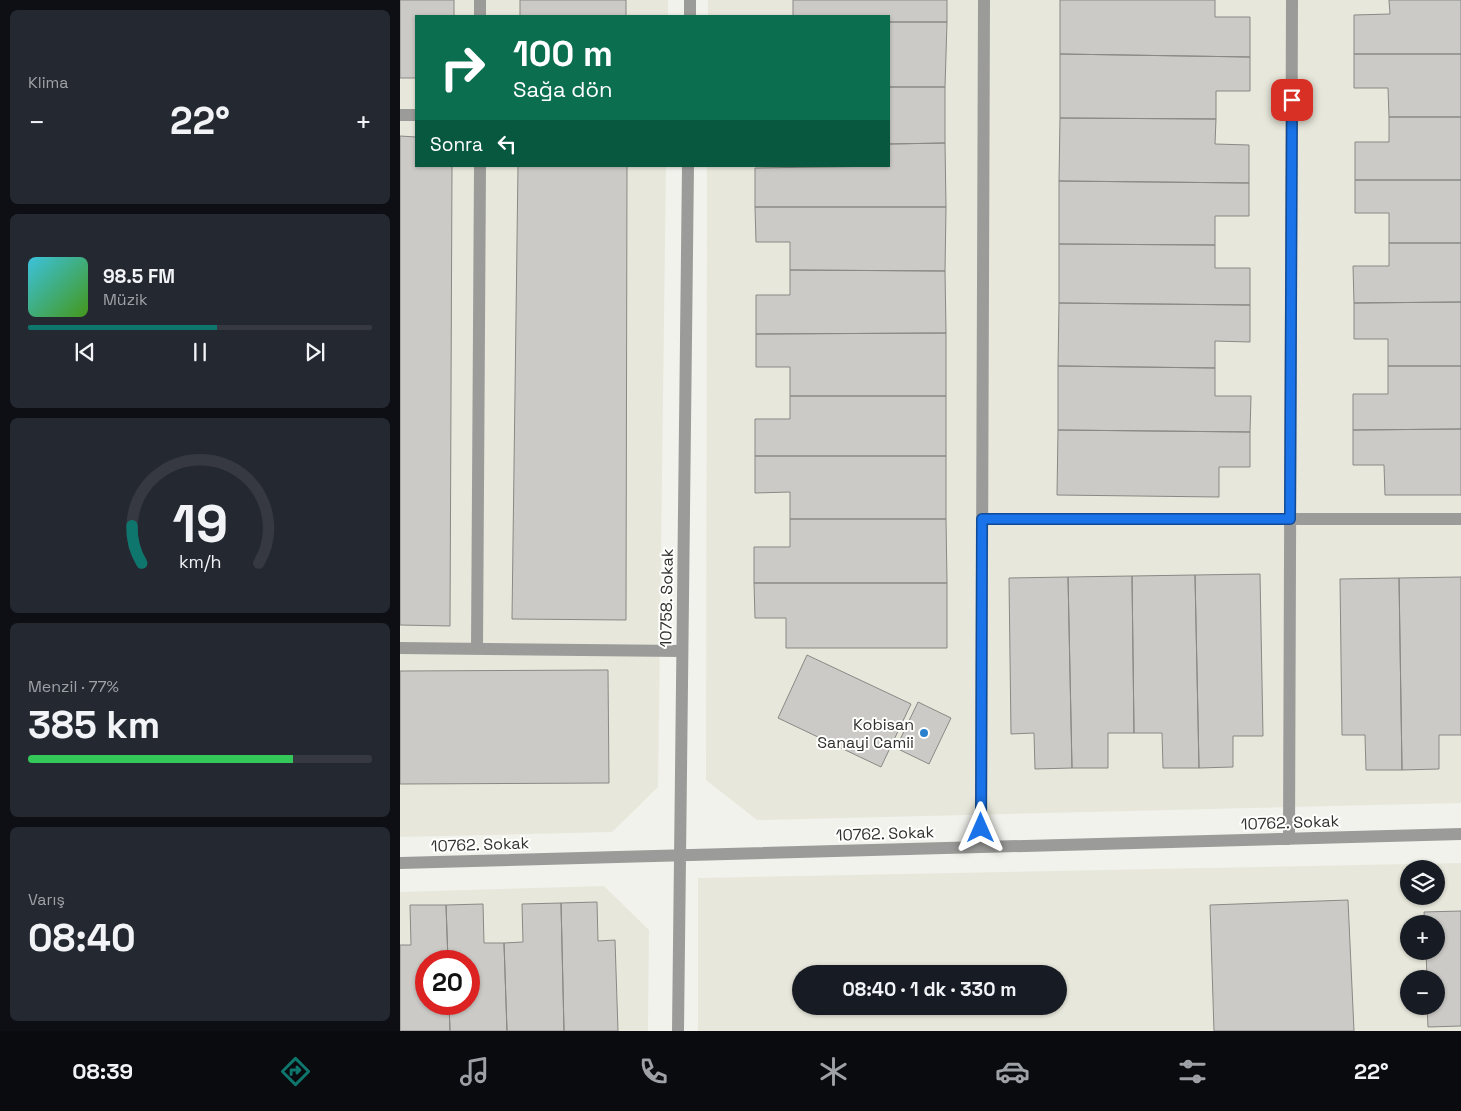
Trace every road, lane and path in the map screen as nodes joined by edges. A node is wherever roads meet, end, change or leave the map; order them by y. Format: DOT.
graph roads {
  1 [pos="480,0"];
  2 [pos="690,0"];
  3 [pos="984,0"];
  4 [pos="1292,0"];
  5 [pos="480,15"];
  6 [pos="690,15"];
  7 [pos="400,115"];
  8 [pos="415,115"];
  9 [pos="480,167"];
  10 [pos="688,167"];
  11 [pos="982,519"];
  12 [pos="1290,519"];
  13 [pos="1461,519"];
  14 [pos="400,648"];
  15 [pos="477,649"];
  16 [pos="681,651"];
  17 [pos="1461,834"];
  18 [pos="1289,839"];
  19 [pos="981,847"];
  20 [pos="680,855"];
  21 [pos="400,863"];
  22 [pos="678,1031"];
  1 -- 5 [label="street"];
  2 -- 6 [label="street"];
  3 -- 11 [label="street"];
  4 -- 12 [label="street"];
  7 -- 8 [label="street"];
  9 -- 15 [label="street"];
  10 -- 16 [label="street, 10758. Sokak"];
  11 -- 12 [label="street"];
  11 -- 19 [label="street"];
  12 -- 13 [label="street"];
  12 -- 18 [label="street"];
  14 -- 15 [label="street"];
  15 -- 16 [label="street"];
  16 -- 20 [label="street, 10758. Sokak"];
  17 -- 18 [label="street, 10762. Sokak"];
  18 -- 19 [label="street, 10762. Sokak"];
  19 -- 20 [label="street, 10762. Sokak"];
  20 -- 21 [label="street, 10762. Sokak"];
  20 -- 22 [label="street, 10758. Sokak"];
}
